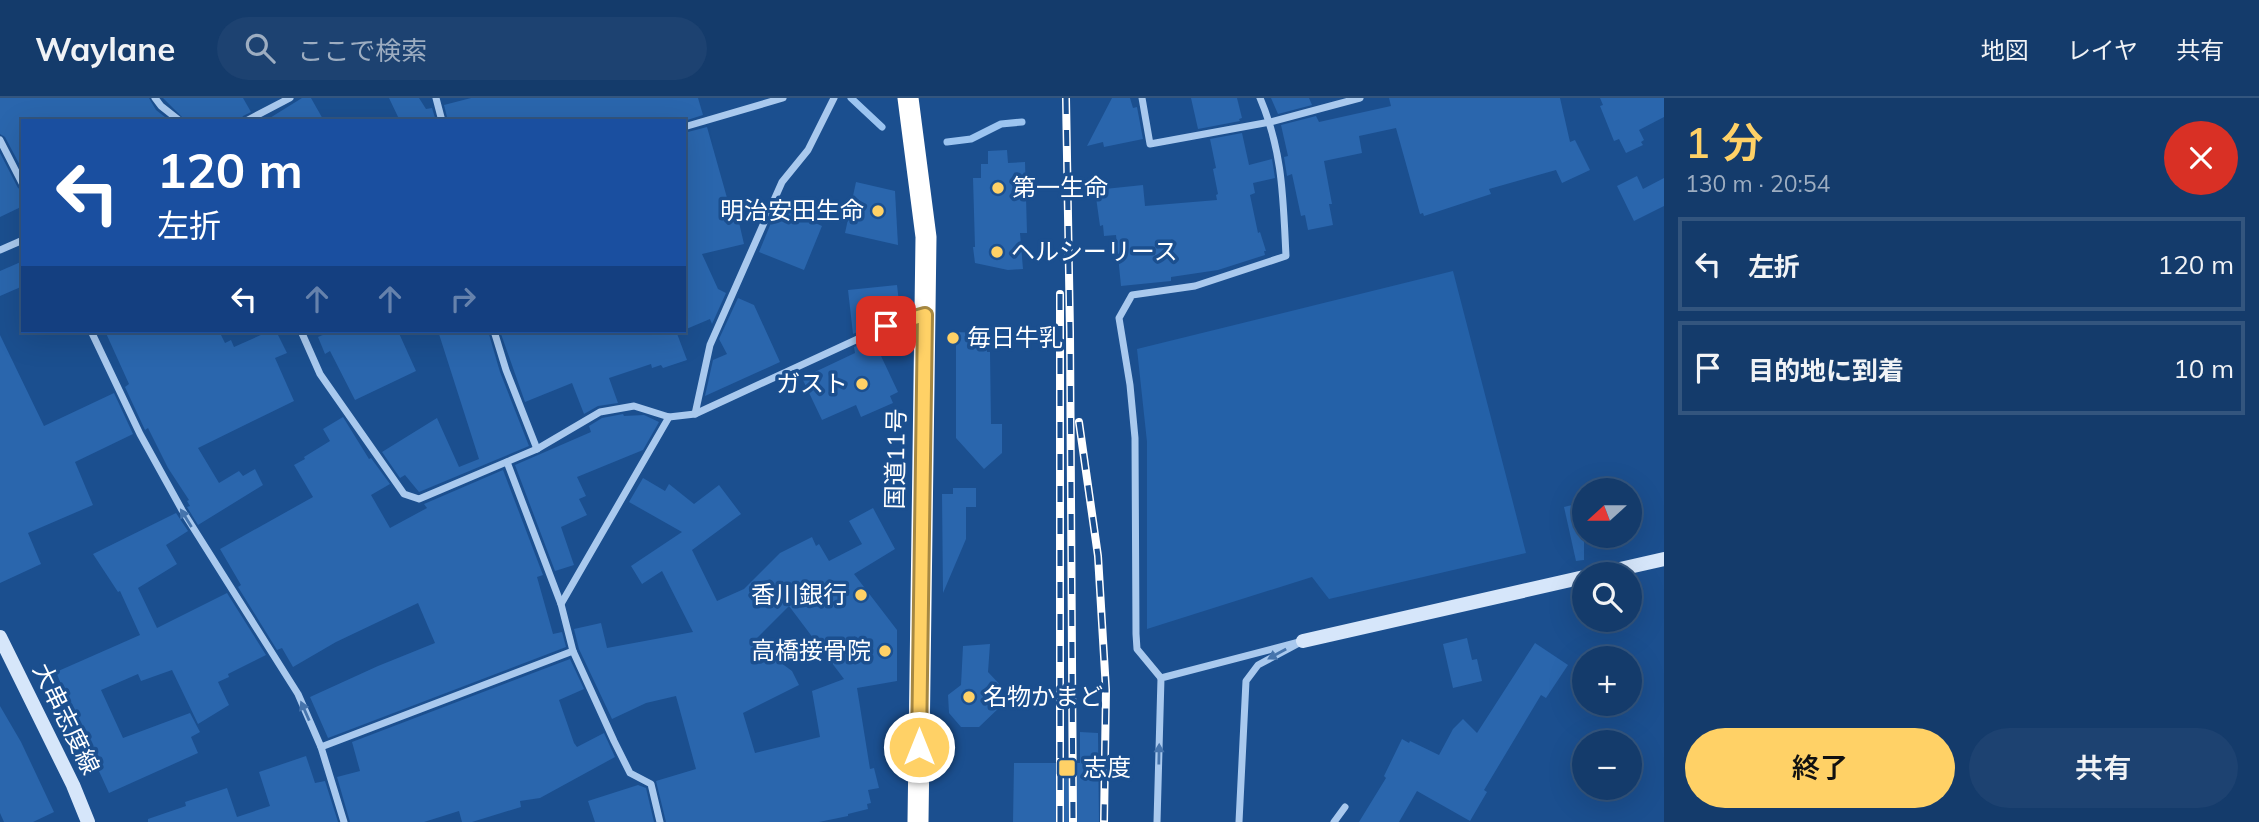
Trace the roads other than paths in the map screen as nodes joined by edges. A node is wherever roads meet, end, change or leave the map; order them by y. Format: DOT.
graph roads {
  1 [pos="155,98"];
  2 [pos="290,98"];
  3 [pos="436,98"];
  4 [pos="783,98"];
  5 [pos="834,98"];
  6 [pos="908,98"];
  7 [pos="1142,98"];
  8 [pos="1260,98"];
  9 [pos="1360,98"];
  10 [pos="177,119"];
  11 [pos="250,119"];
  12 [pos="441,119"];
  13 [pos="1270,122"];
  14 [pos="686,126"];
  15 [pos="0,140"];
  16 [pos="21,181"];
  17 [pos="21,241"];
  18 [pos="0,250"];
  19 [pos="925,315"];
  20 [pos="93,333"];
  21 [pos="302,333"];
  22 [pos="495,333"];
  23 [pos="695,414"];
  24 [pos="669,417"];
  25 [pos="537,449"];
  26 [pos="507,462"];
  27 [pos="1664,559"];
  28 [pos="1642,564"];
  29 [pos="1572,580"];
  30 [pos="561,604"];
  31 [pos="0,638"];
  32 [pos="1303,641"];
  33 [pos="573,651"];
  34 [pos="1161,678"];
  35 [pos="321,747"];
  36 [pos="1345,807"];
  37 [pos="88,822"];
  38 [pos="344,822"];
  39 [pos="660,822"];
  40 [pos="918,822"];
  41 [pos="1157,822"];
  42 [pos="1239,822"];
  43 [pos="1334,822"];
  1 -- 10 [label="street"];
  2 -- 11 [label="street"];
  3 -- 12 [label="street"];
  4 -- 14 [label="street"];
  5 -- 23 [label="street"];
  6 -- 19 [label="highway, 国道11号"];
  7 -- 13 [label="street"];
  8 -- 13 [label="street"];
  9 -- 13 [label="street"];
  13 -- 34 [label="street"];
  15 -- 16 [label="street"];
  17 -- 18 [label="street"];
  19 -- 23 [label="street"];
  19 -- 40 [label="highway, 国道11号"];
  35 -- 20 [label="street, one-way"];
  21 -- 26 [label="street"];
  22 -- 25 [label="street"];
  23 -- 24 [label="street"];
  24 -- 25 [label="street"];
  24 -- 30 [label="street"];
  25 -- 26 [label="street"];
  26 -- 30 [label="street"];
  27 -- 28 [label="street"];
  29 -- 32 [label="street"];
  30 -- 33 [label="street"];
  31 -- 37 [label="street, 大串志度線"];
  32 -- 34 [label="street"];
  32 -- 42 [label="street, one-way"];
  33 -- 35 [label="street"];
  33 -- 39 [label="street"];
  41 -- 34 [label="street, one-way"];
  35 -- 38 [label="street"];
  36 -- 43 [label="street"];
}
